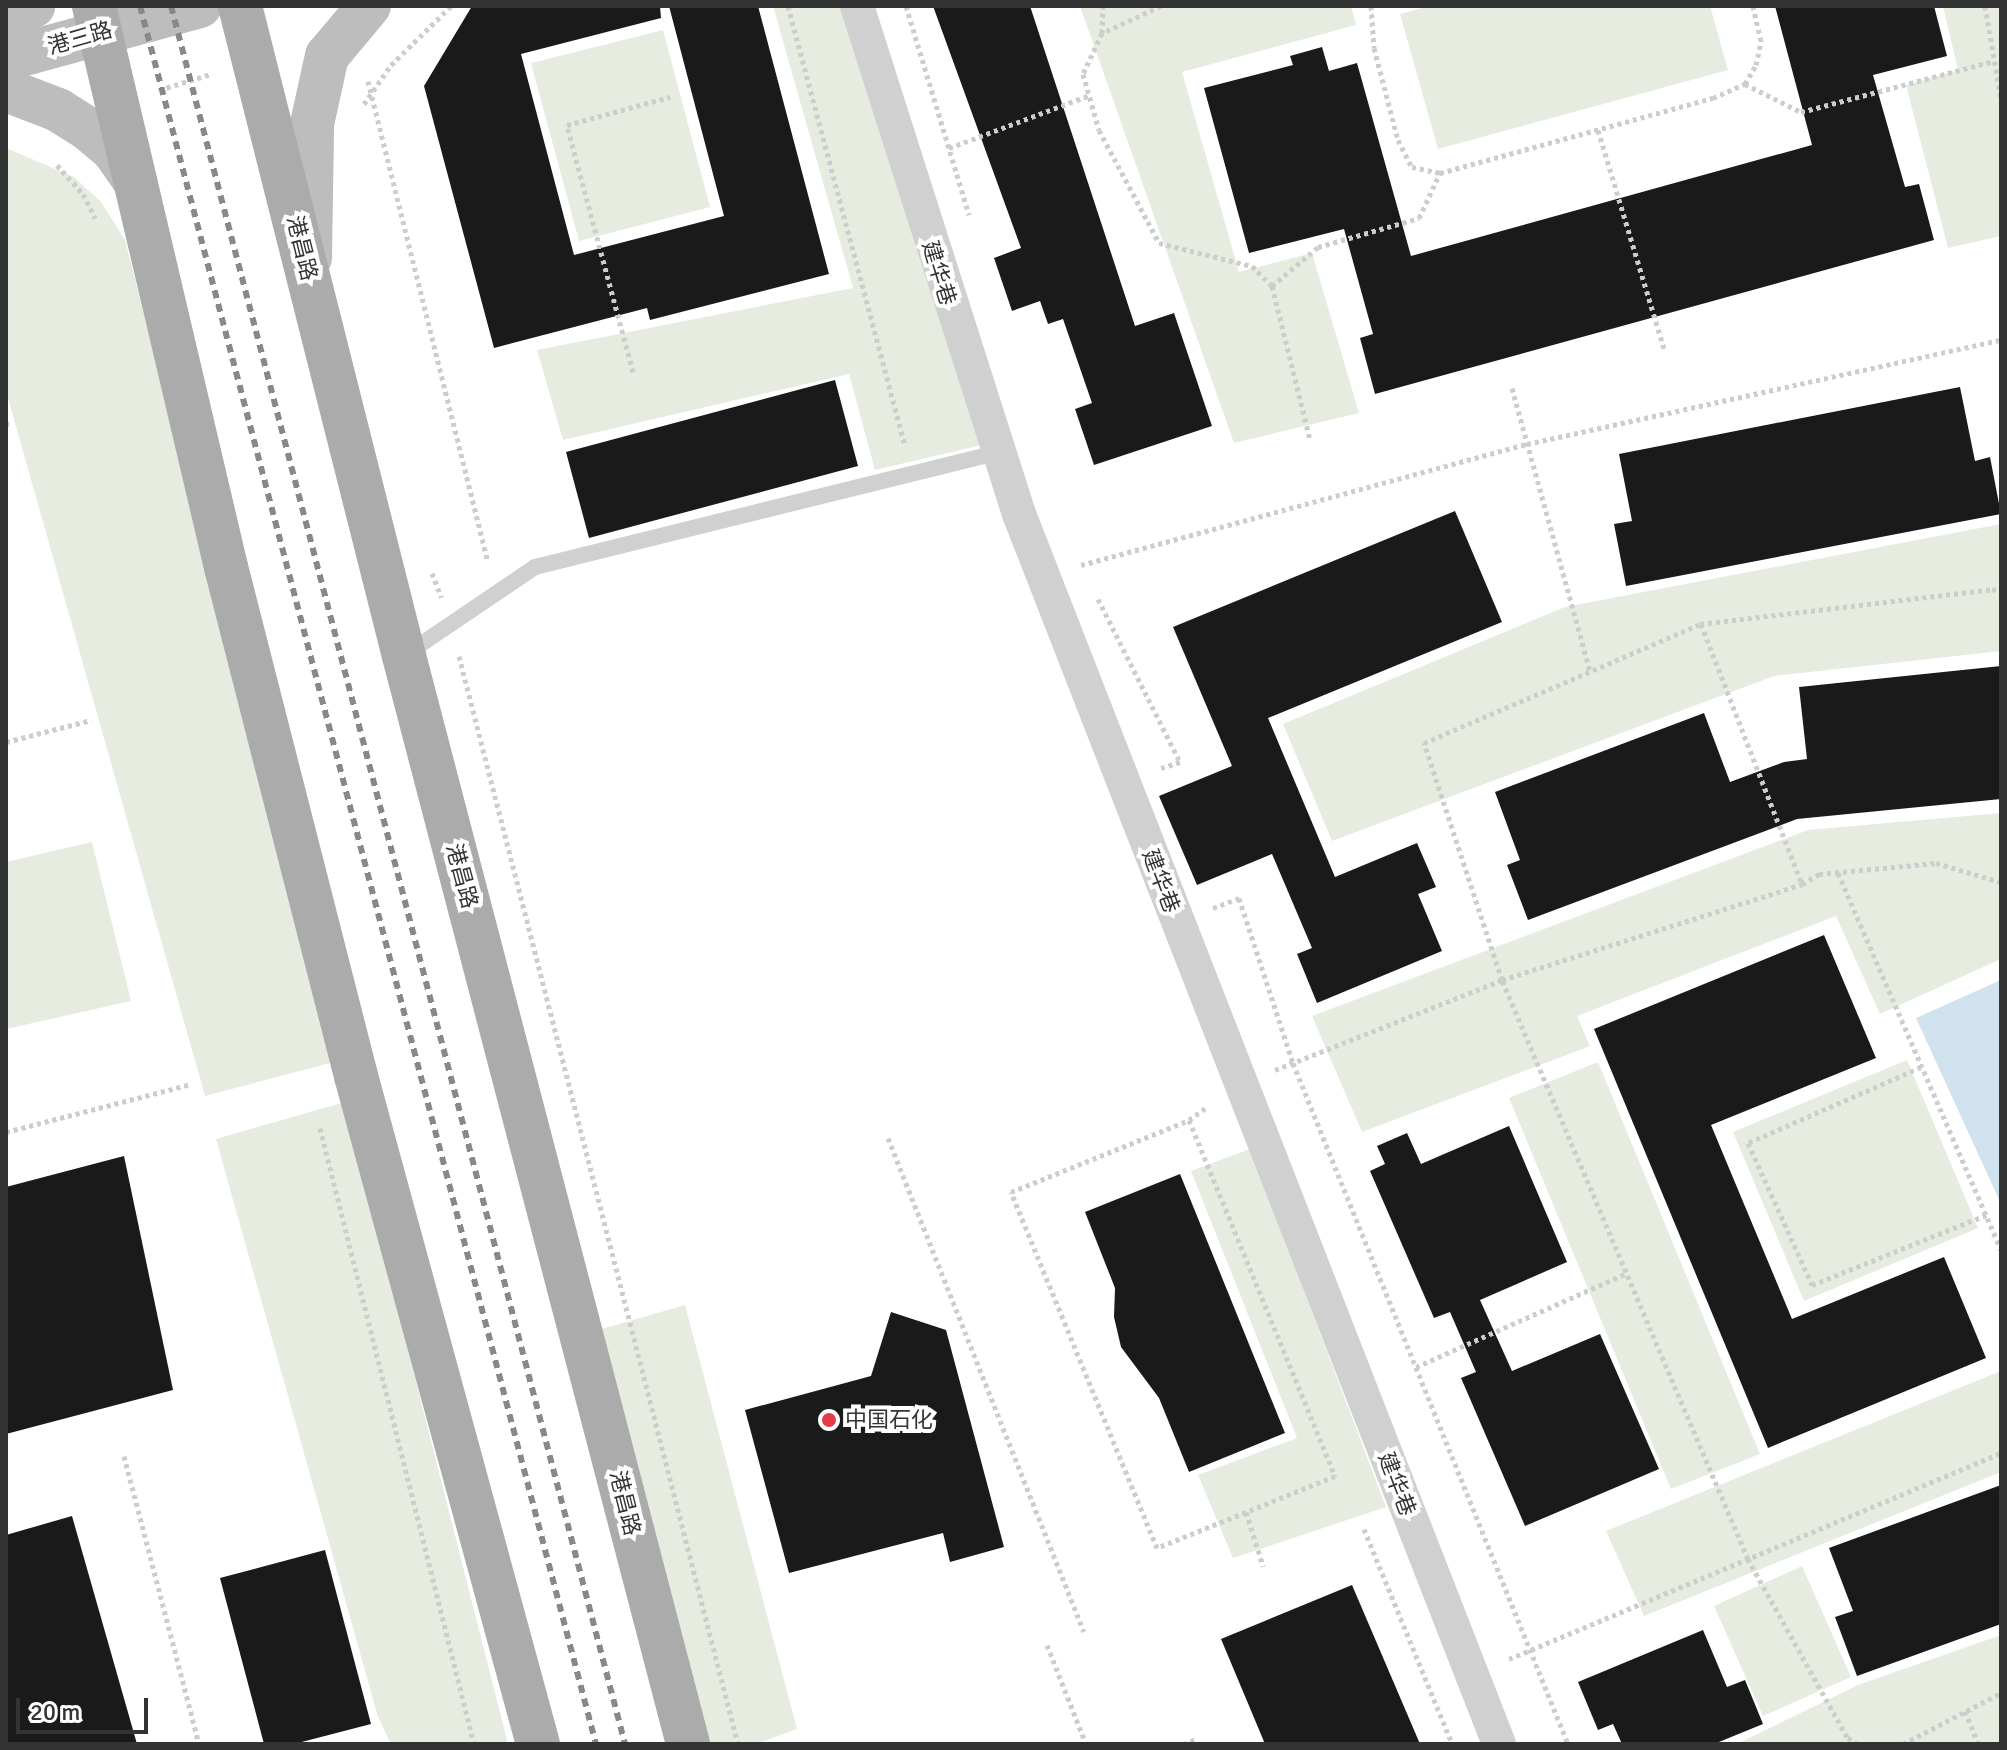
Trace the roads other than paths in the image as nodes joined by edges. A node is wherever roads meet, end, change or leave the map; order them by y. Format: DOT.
graph roads {
  1 [pos="33,6"];
  2 [pos="200,6"];
  3 [pos="240,6"];
  4 [pos="857,6"];
  5 [pos="6,16"];
  6 [pos="97,19"];
  7 [pos="357,19"];
  8 [pos="6,59"];
  9 [pos="6,90"];
  10 [pos="135,182"];
  11 [pos="310,280"];
  12 [pos="998,452"];
  13 [pos="404,656"];
  14 [pos="538,1744"];
  15 [pos="688,1744"];
  16 [pos="1499,1744"];
  1 -- 5 [label="main road"];
  2 -- 6 [label="main road, 港三路"];
  3 -- 11 [label="main road, 港昌路"];
  4 -- 12 [label="street, 建华巷"];
  6 -- 8 [label="main road, 港三路"];
  6 -- 10 [label="main road"];
  7 -- 11 [label="main road"];
  9 -- 10 [label="main road"];
  10 -- 14 [label="main road"];
  11 -- 13 [label="main road, 港昌路"];
  12 -- 13 [label="lane"];
  12 -- 16 [label="street, 建华巷"];
  13 -- 15 [label="main road, 港昌路"];
}
